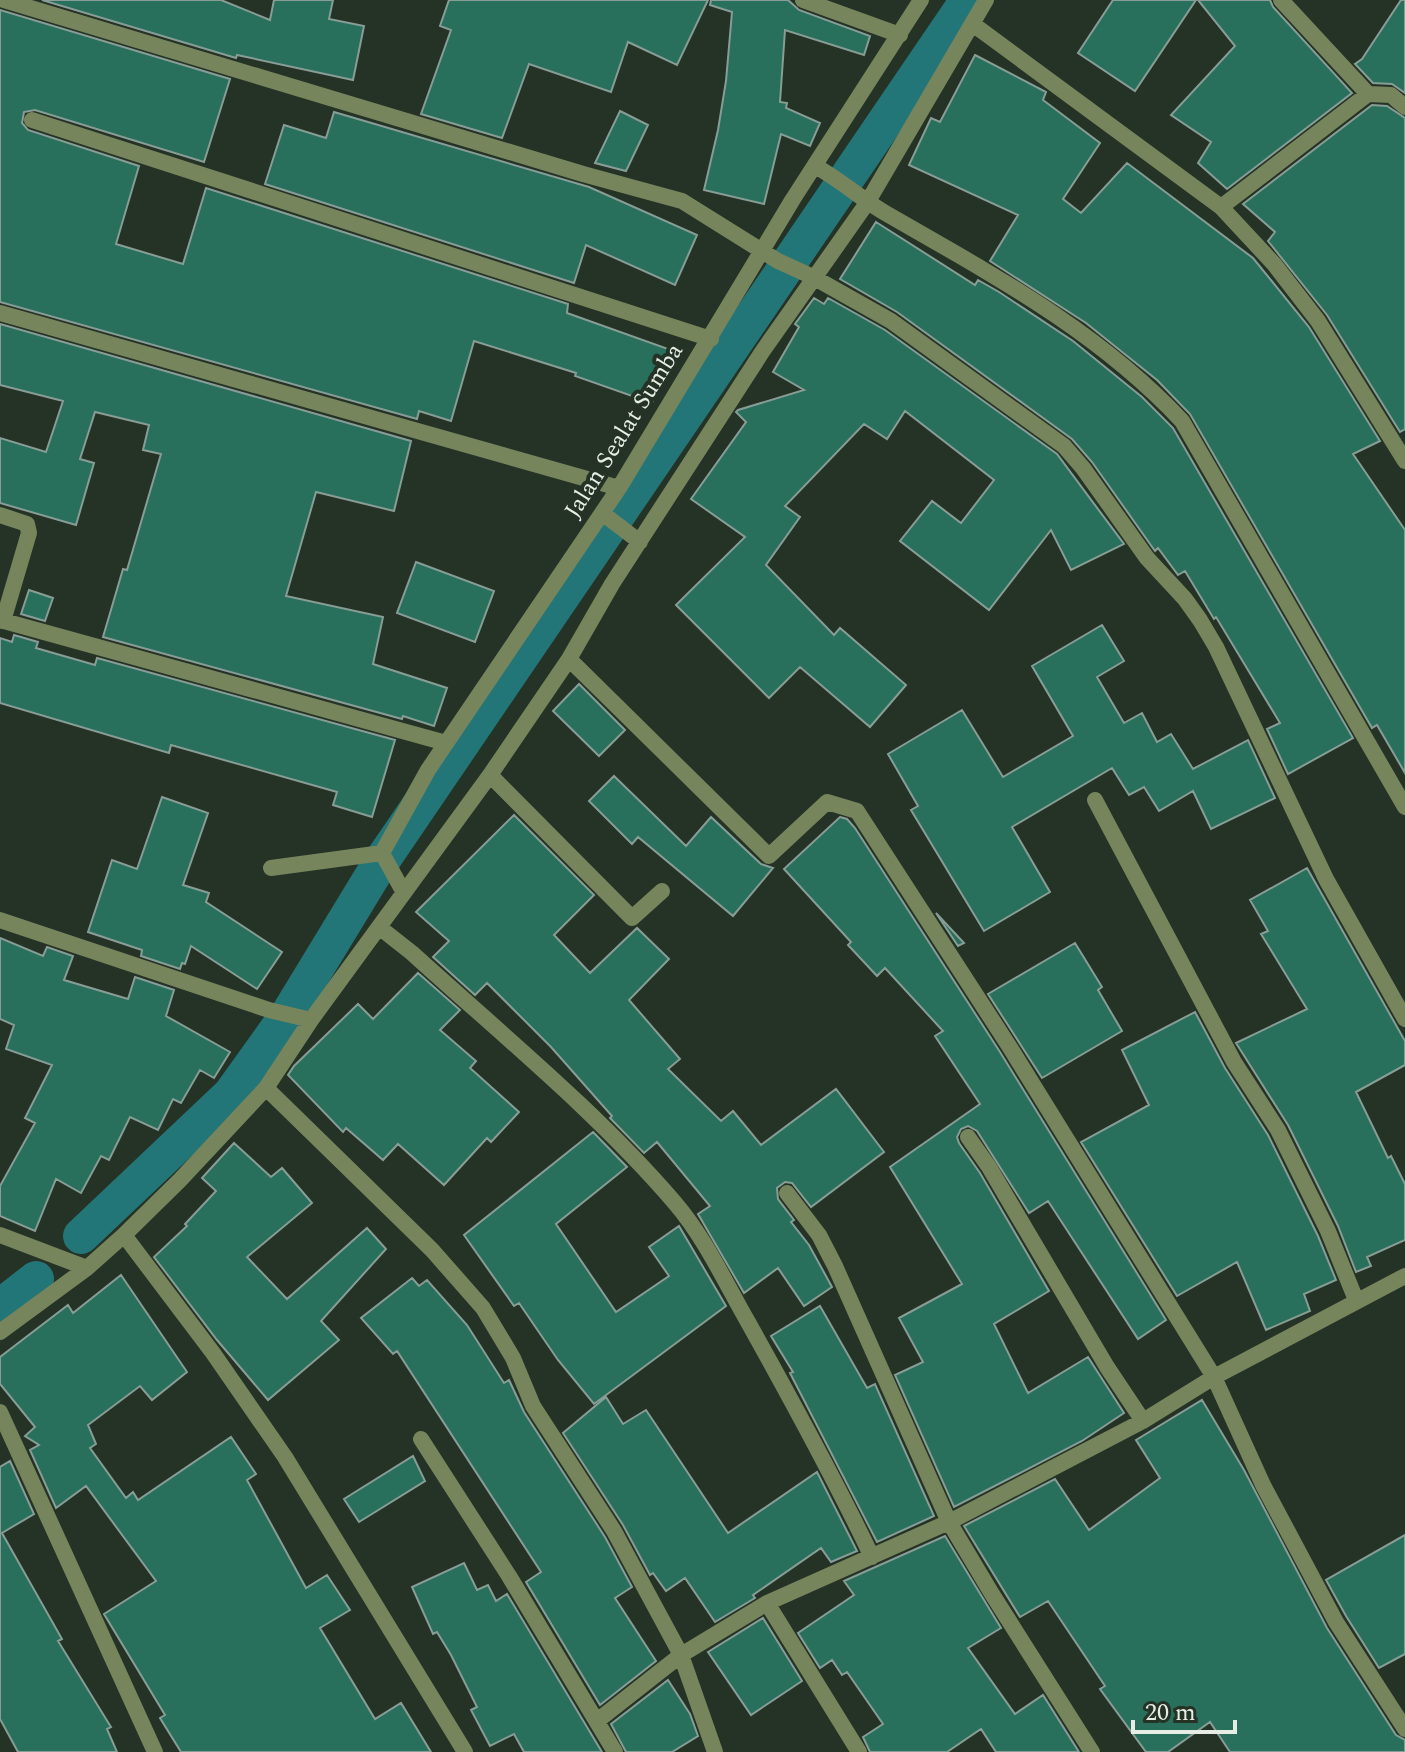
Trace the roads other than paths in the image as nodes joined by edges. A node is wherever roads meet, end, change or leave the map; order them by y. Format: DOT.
graph roads {
  1 [pos="4,0"];
  2 [pos="803,0"];
  3 [pos="921,0"];
  4 [pos="986,0"];
  5 [pos="1281,0"];
  6 [pos="974,25"];
  7 [pos="900,35"];
  8 [pos="1368,94"];
  9 [pos="1405,107"];
  10 [pos="32,120"];
  11 [pos="820,169"];
  12 [pos="861,198"];
  13 [pos="1221,207"];
  14 [pos="763,251"];
  15 [pos="810,276"];
  16 [pos="0,313"];
  17 [pos="711,339"];
  18 [pos="1405,461"];
  19 [pos="619,488"];
  20 [pos="602,513"];
  21 [pos="0,515"];
  22 [pos="640,542"];
  23 [pos="2,620"];
  24 [pos="569,659"];
  25 [pos="446,743"];
  26 [pos="490,775"];
  27 [pos="1095,800"];
  28 [pos="1405,807"];
  29 [pos="382,853"];
  30 [pos="271,868"];
  31 [pos="402,888"];
  32 [pos="662,891"];
  33 [pos="0,920"];
  34 [pos="379,927"];
  35 [pos="1405,1019"];
  36 [pos="311,1020"];
  37 [pos="266,1088"];
  38 [pos="968,1137"];
  39 [pos="787,1193"];
  40 [pos="0,1235"];
  41 [pos="124,1235"];
  42 [pos="87,1268"];
  43 [pos="1405,1276"];
  44 [pos="1356,1300"];
  45 [pos="0,1332"];
  46 [pos="1214,1377"];
  47 [pos="0,1412"];
  48 [pos="1143,1421"];
  49 [pos="421,1439"];
  50 [pos="949,1522"];
  51 [pos="872,1557"];
  52 [pos="767,1603"];
  53 [pos="681,1655"];
  54 [pos="597,1721"];
  55 [pos="1405,1729"];
  56 [pos="155,1752"];
  57 [pos="465,1752"];
  58 [pos="615,1752"];
  59 [pos="715,1752"];
  60 [pos="859,1752"];
  61 [pos="1092,1752"];
  1 -- 14 [label="street"];
  2 -- 7 [label="street"];
  3 -- 7 [label="street, Jalan Sealat Sumba"];
  4 -- 6 [label="street"];
  5 -- 8 [label="street"];
  6 -- 12 [label="street"];
  6 -- 13 [label="street"];
  7 -- 11 [label="street, Jalan Sealat Sumba"];
  8 -- 9 [label="street"];
  8 -- 13 [label="street"];
  10 -- 17 [label="street"];
  11 -- 12 [label="street"];
  11 -- 14 [label="street, Jalan Sealat Sumba"];
  12 -- 15 [label="street"];
  12 -- 28 [label="street"];
  13 -- 18 [label="street"];
  14 -- 15 [label="street"];
  14 -- 17 [label="street, Jalan Sealat Sumba"];
  15 -- 22 [label="street"];
  15 -- 35 [label="street"];
  16 -- 19 [label="street"];
  17 -- 19 [label="street, Jalan Sealat Sumba"];
  19 -- 20 [label="street, Jalan Sealat Sumba"];
  20 -- 22 [label="street"];
  20 -- 25 [label="street, Jalan Sealat Sumba"];
  21 -- 23 [label="street"];
  22 -- 24 [label="street"];
  23 -- 25 [label="street"];
  24 -- 26 [label="street"];
  24 -- 46 [label="street"];
  25 -- 29 [label="street, Jalan Sealat Sumba"];
  26 -- 31 [label="street"];
  26 -- 32 [label="street"];
  27 -- 44 [label="street"];
  29 -- 30 [label="street"];
  29 -- 31 [label="street"];
  31 -- 34 [label="street"];
  33 -- 36 [label="street"];
  34 -- 36 [label="street"];
  34 -- 51 [label="street"];
  36 -- 37 [label="street"];
  37 -- 41 [label="street"];
  37 -- 53 [label="street"];
  38 -- 48 [label="street"];
  39 -- 50 [label="street"];
  40 -- 42 [label="street"];
  41 -- 42 [label="street"];
  41 -- 57 [label="street"];
  42 -- 45 [label="street"];
  43 -- 44 [label="street"];
  44 -- 46 [label="street"];
  46 -- 48 [label="street"];
  46 -- 55 [label="street"];
  47 -- 56 [label="street"];
  48 -- 50 [label="street"];
  49 -- 54 [label="street"];
  50 -- 51 [label="street"];
  50 -- 61 [label="street"];
  51 -- 52 [label="street"];
  52 -- 53 [label="street"];
  52 -- 60 [label="street"];
  53 -- 54 [label="street"];
  53 -- 59 [label="street"];
  54 -- 58 [label="street"];
}
